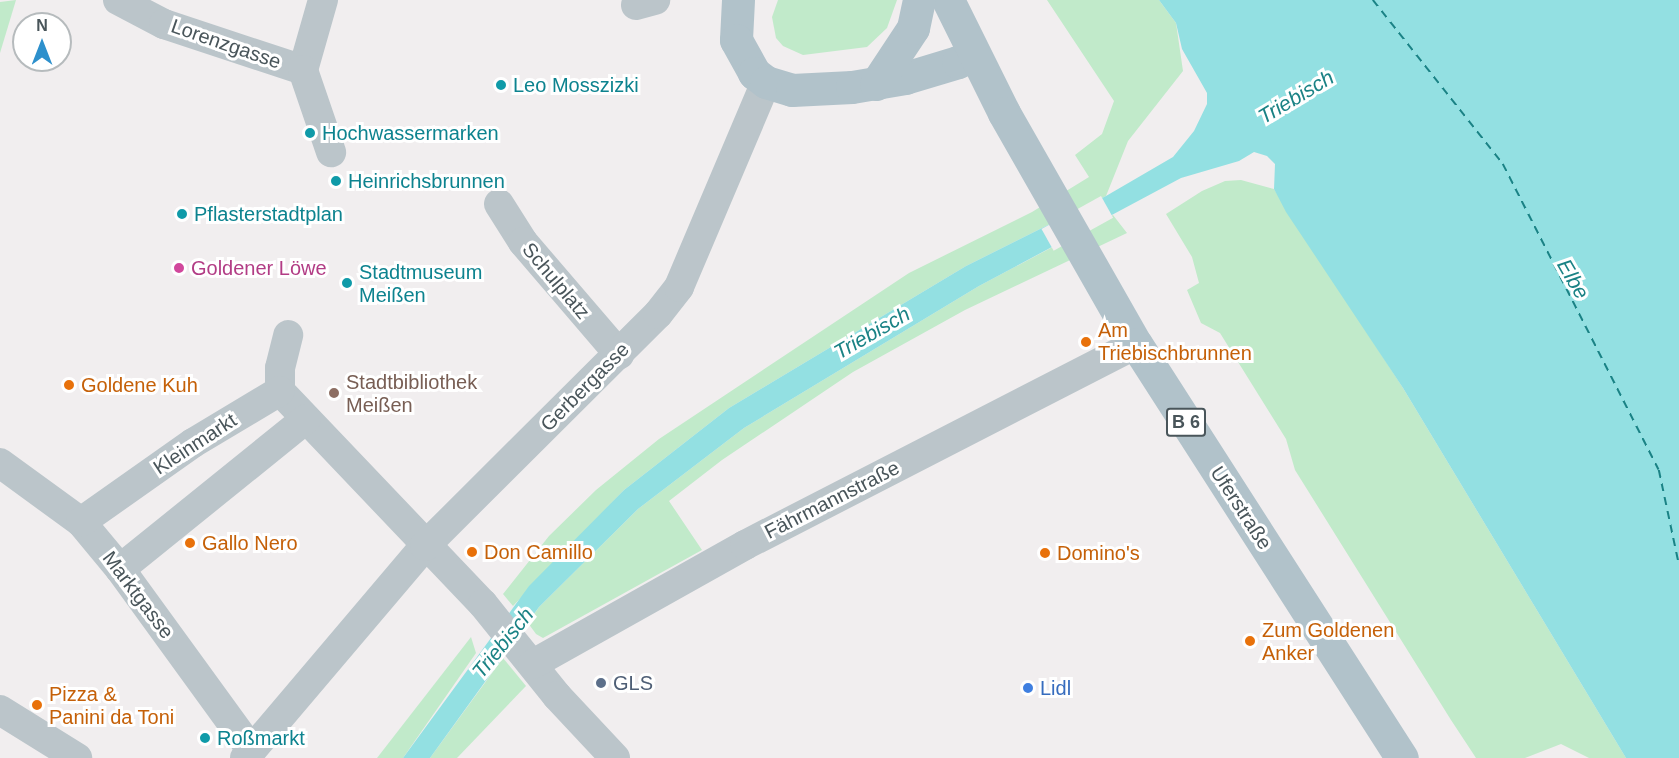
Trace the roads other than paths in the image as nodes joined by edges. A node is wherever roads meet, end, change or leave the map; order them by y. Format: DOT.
graph roads {
  1 [pos="118,0"];
  2 [pos="323,0"];
  3 [pos="738,0"];
  4 [pos="919,0"];
  5 [pos="948,0"];
  6 [pos="974,53"];
  7 [pos="303,70"];
  8 [pos="766,82"];
  9 [pos="876,84"];
  10 [pos="331,152"];
  11 [pos="499,204"];
  12 [pos="288,335"];
  13 [pos="1136,344"];
  14 [pos="619,354"];
  15 [pos="280,391"];
  16 [pos="306,419"];
  17 [pos="0,464"];
  18 [pos="81,522"];
  19 [pos="425,546"];
  20 [pos="120,569"];
  21 [pos="527,655"];
  22 [pos="0,710"];
  23 [pos="248,754"];
  24 [pos="76,758"];
  25 [pos="615,758"];
  26 [pos="1402,758"];
  1 -- 7 [label="street, Lorenzgasse"];
  2 -- 7 [label="street"];
  3 -- 8 [label="main road"];
  4 -- 9 [label="main road"];
  5 -- 6 [label="main road, B 6"];
  6 -- 9 [label="main road"];
  6 -- 13 [label="main road, Uferstraße / B 6"];
  7 -- 10 [label="street"];
  8 -- 9 [label="main road"];
  8 -- 14 [label="street, Gerbergasse"];
  11 -- 14 [label="street, Schulplatz"];
  12 -- 15 [label="street"];
  13 -- 21 [label="street, Fährmannstraße"];
  13 -- 26 [label="main road, Uferstraße / B 6"];
  14 -- 19 [label="street, Gerbergasse"];
  15 -- 16 [label="street"];
  15 -- 18 [label="street, Kleinmarkt"];
  16 -- 19 [label="street"];
  16 -- 20 [label="street"];
  17 -- 18 [label="street, Marktgasse"];
  18 -- 20 [label="street, Marktgasse"];
  19 -- 21 [label="street"];
  19 -- 23 [label="street, Gerbergasse"];
  20 -- 23 [label="street, Marktgasse"];
  21 -- 25 [label="street"];
  22 -- 24 [label="street"];
}
